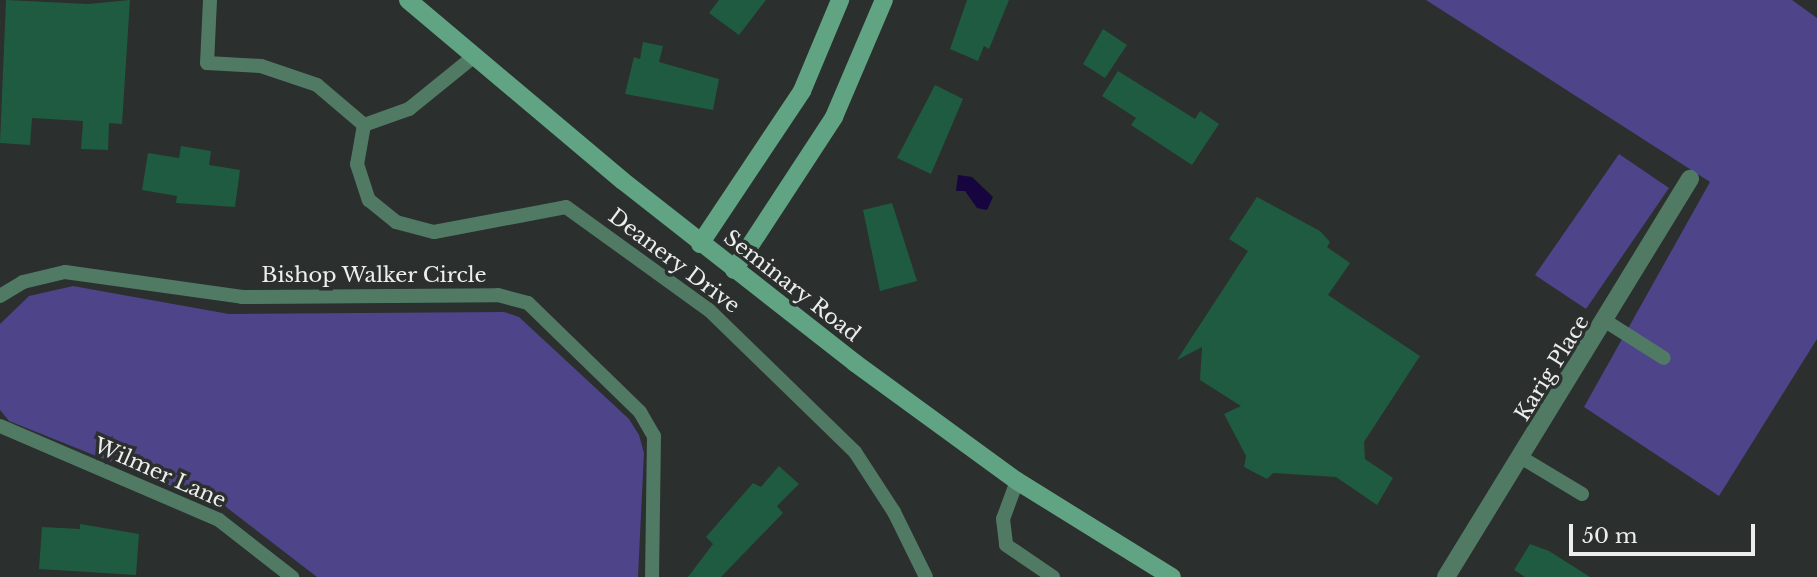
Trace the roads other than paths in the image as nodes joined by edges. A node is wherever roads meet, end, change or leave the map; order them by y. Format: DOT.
graph roads {
  1 [pos="210,0"];
  2 [pos="408,0"];
  3 [pos="840,0"];
  4 [pos="884,0"];
  5 [pos="472,58"];
  6 [pos="364,125"];
  7 [pos="1690,179"];
  8 [pos="700,244"];
  9 [pos="734,270"];
  10 [pos="0,296"];
  11 [pos="1607,322"];
  12 [pos="1664,358"];
  13 [pos="0,426"];
  14 [pos="1522,458"];
  15 [pos="1017,481"];
  16 [pos="1582,494"];
  17 [pos="1165,575"];
  18 [pos="292,577"];
  19 [pos="652,577"];
  20 [pos="926,577"];
  21 [pos="1052,577"];
  22 [pos="1447,577"];
  1 -- 6 [label="lane"];
  2 -- 5 [label="main road, Seminary Road"];
  3 -- 8 [label="main road"];
  4 -- 9 [label="main road"];
  5 -- 6 [label="lane"];
  5 -- 8 [label="main road, Seminary Road"];
  6 -- 20 [label="lane, Deanery Drive"];
  7 -- 11 [label="street, Karig Place"];
  8 -- 9 [label="main road, Seminary Road"];
  9 -- 15 [label="main road, Seminary Road"];
  10 -- 19 [label="lane, Bishop Walker Circle"];
  11 -- 12 [label="lane"];
  11 -- 14 [label="street, Karig Place"];
  13 -- 18 [label="lane, Wilmer Lane"];
  14 -- 16 [label="lane"];
  14 -- 22 [label="street, Karig Place"];
  15 -- 17 [label="main road, Seminary Road"];
  15 -- 21 [label="lane"];
}
